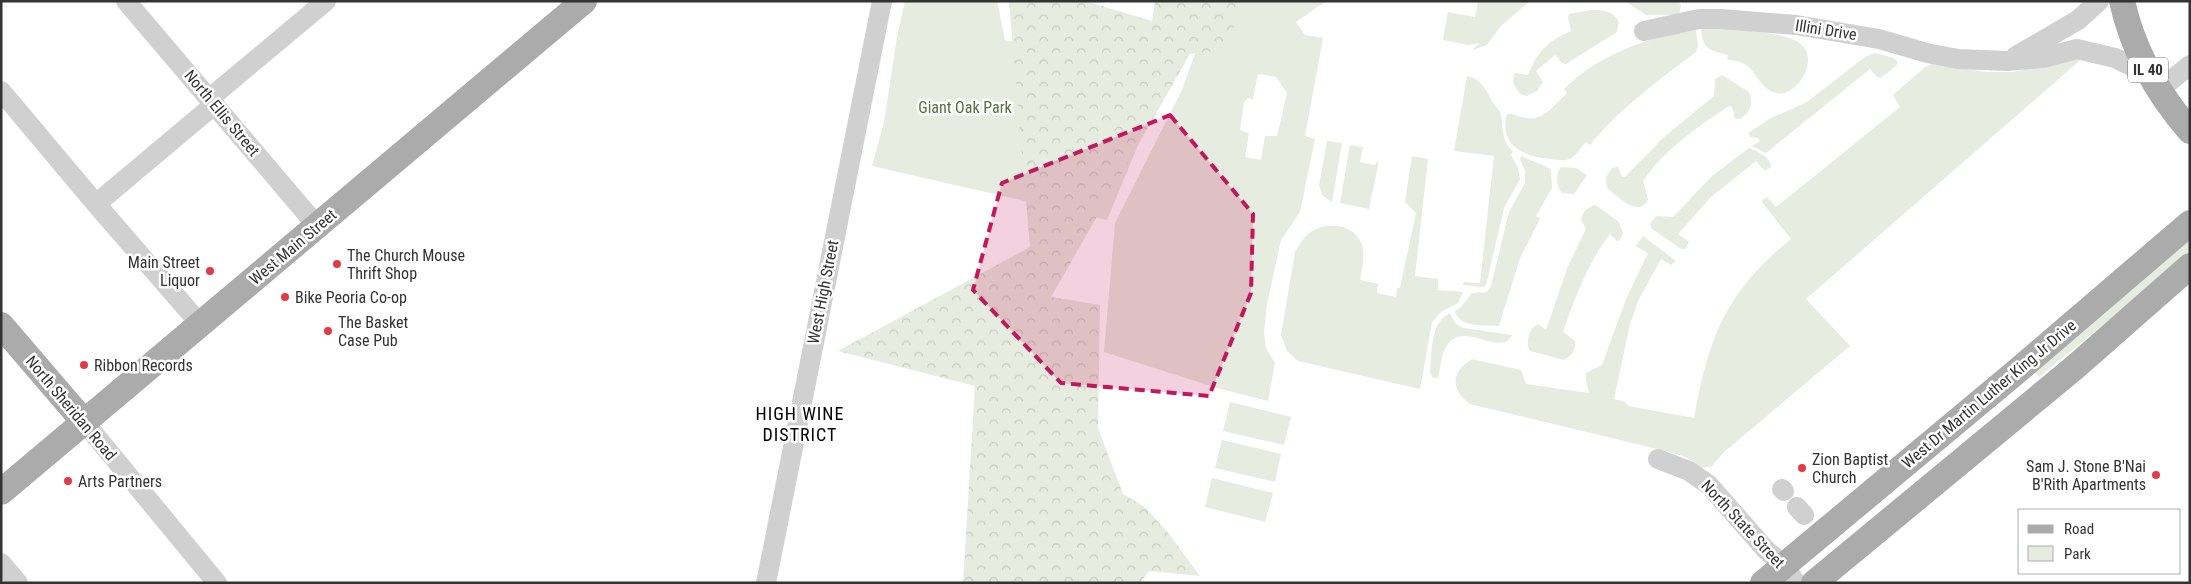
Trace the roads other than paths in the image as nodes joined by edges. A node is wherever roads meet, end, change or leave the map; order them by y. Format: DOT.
graph roads {
  1 [pos="126,1"];
  2 [pos="326,1"];
  3 [pos="882,1"];
  4 [pos="2099,1"];
  5 [pos="2122,1"];
  6 [pos="583,2"];
  7 [pos="1713,10"];
  8 [pos="1644,31"];
  9 [pos="2007,61"];
  10 [pos="2190,65"];
  11 [pos="2157,84"];
  12 [pos="1,91"];
  13 [pos="212,101"];
  14 [pos="2189,129"];
  15 [pos="96,204"];
  16 [pos="2190,222"];
  17 [pos="318,227"];
  18 [pos="2190,227"];
  19 [pos="2190,266"];
  20 [pos="2190,272"];
  21 [pos="2123,282"];
  22 [pos="2143,308"];
  23 [pos="1,325"];
  24 [pos="201,325"];
  25 [pos="85,423"];
  26 [pos="1658,459"];
  27 [pos="1,492"];
  28 [pos="1,562"];
  29 [pos="1790,574"];
  30 [pos="18,583"];
  31 [pos="217,583"];
  32 [pos="766,583"];
  33 [pos="1762,583"];
  34 [pos="1814,583"];
  1 -- 13 [label="street, North Ellis Street"];
  2 -- 13 [label="street"];
  3 -- 32 [label="street, West High Street"];
  4 -- 9 [label="street"];
  5 -- 11 [label="main road, IL 40"];
  6 -- 17 [label="main road, West Main Street"];
  7 -- 8 [label="street, Illini Drive"];
  7 -- 9 [label="street, Illini Drive"];
  9 -- 11 [label="street, Illini Drive"];
  10 -- 11 [label="street"];
  11 -- 14 [label="main road, IL 40"];
  12 -- 15 [label="street"];
  13 -- 15 [label="street"];
  13 -- 17 [label="street, North Ellis Street"];
  15 -- 24 [label="street"];
  16 -- 21 [label="main road"];
  17 -- 24 [label="main road, West Main Street"];
  18 -- 21 [label="main road"];
  19 -- 22 [label="main road"];
  20 -- 22 [label="main road"];
  21 -- 29 [label="main road, West Dr Martin Luther King Jr Drive"];
  22 -- 34 [label="main road"];
  23 -- 25 [label="main road, North Sheridan Road"];
  24 -- 25 [label="main road, West Main Street"];
  25 -- 27 [label="main road, West Main Street"];
  25 -- 31 [label="street, North Sheridan Road"];
  26 -- 29 [label="street, North State Street"];
  28 -- 30 [label="street"];
  29 -- 33 [label="main road, West Dr Martin Luther King Jr Drive"];
}
